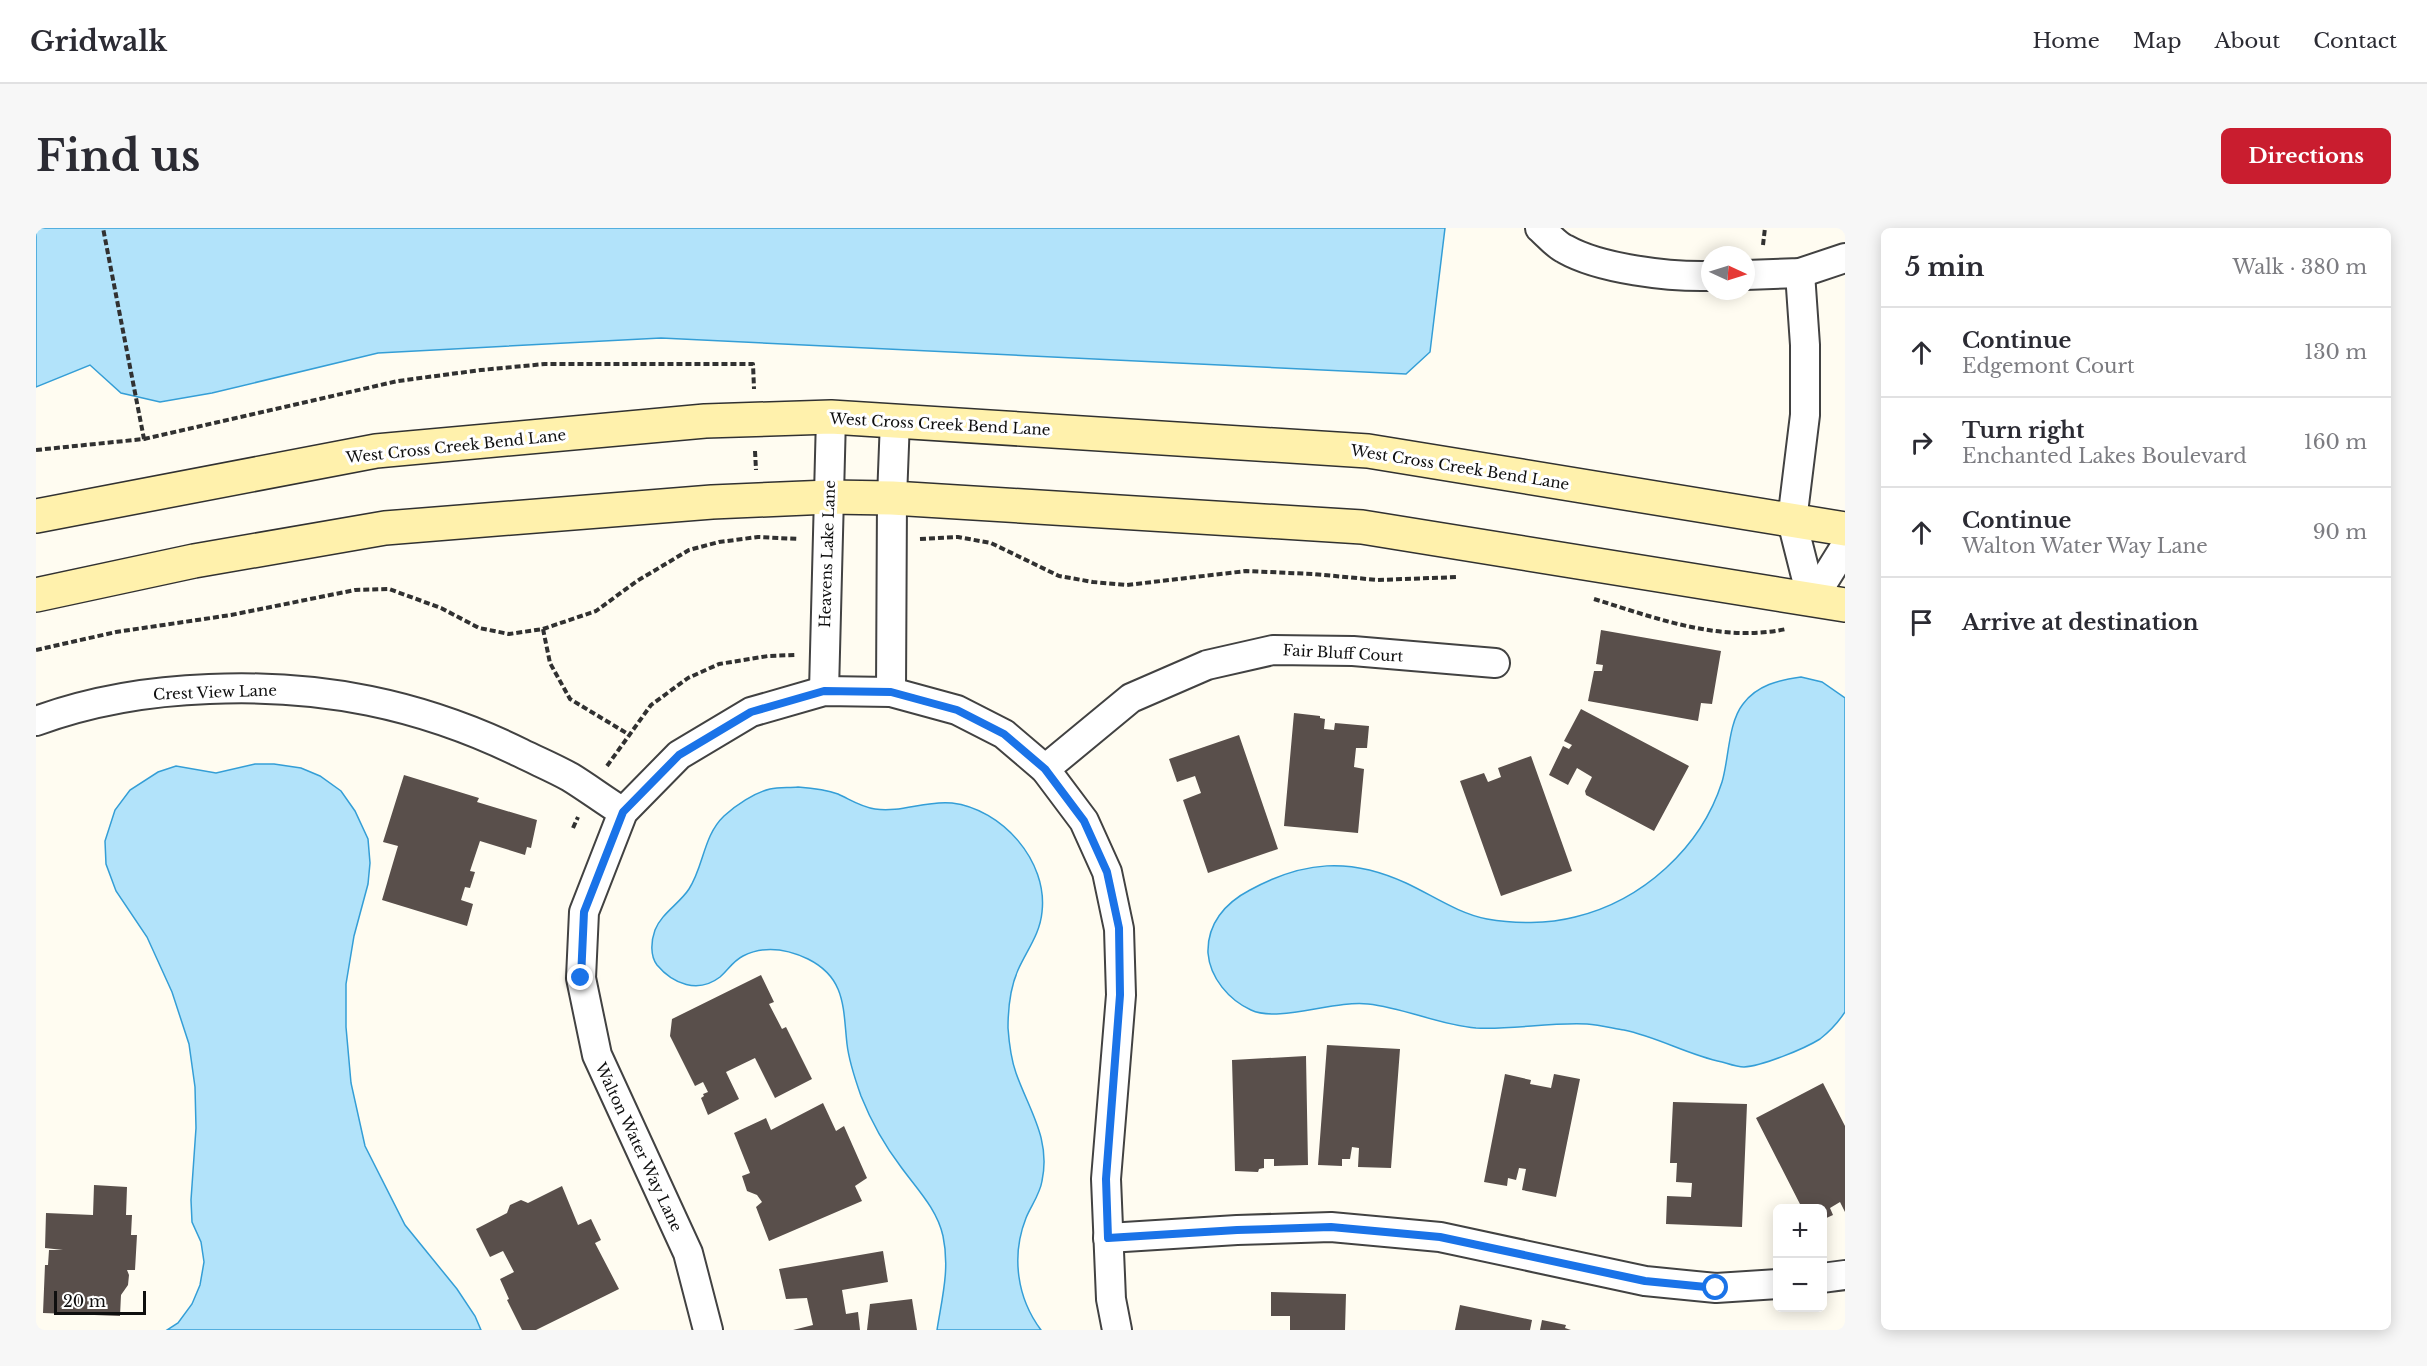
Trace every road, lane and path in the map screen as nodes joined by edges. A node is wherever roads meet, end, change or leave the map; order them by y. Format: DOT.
graph roads {
  1 [pos="104,228"];
  2 [pos="1540,228"];
  3 [pos="1845,258"];
  4 [pos="1800,273"];
  5 [pos="1755,275"];
  6 [pos="1701,276"];
  7 [pos="831,417"];
  8 [pos="754,419"];
  9 [pos="895,420"];
  10 [pos="144,439"];
  11 [pos="36,450"];
  12 [pos="829,497"];
  13 [pos="892,498"];
  14 [pos="757,500"];
  15 [pos="36,516"];
  16 [pos="1792,521"];
  17 [pos="1845,529"];
  18 [pos="758,537"];
  19 [pos="828,540"];
  20 [pos="892,541"];
  21 [pos="1845,547"];
  22 [pos="1461,576"];
  23 [pos="36,595"];
  24 [pos="1591,598"];
  25 [pos="1812,600"];
  26 [pos="1845,605"];
  27 [pos="543,628"];
  28 [pos="1789,629"];
  29 [pos="36,650"];
  30 [pos="1495,663"];
  31 [pos="824,691"];
  32 [pos="891,692"];
  33 [pos="36,721"];
  34 [pos="628,734"];
  35 [pos="1045,769"];
  36 [pos="623,812"];
  37 [pos="1108,1238"];
  38 [pos="1845,1275"];
  39 [pos="1827,1277"];
  40 [pos="1773,1284"];
  41 [pos="708,1330"];
  42 [pos="1117,1330"];
  1 -- 10 [label="path"];
  2 -- 6 [label="street"];
  3 -- 4 [label="street"];
  4 -- 5 [label="street"];
  4 -- 16 [label="street"];
  7 -- 8 [label="main road, West Cross Creek Bend Lane"];
  7 -- 9 [label="main road, West Cross Creek Bend Lane"];
  7 -- 12 [label="street, Heavens Lake Lane"];
  8 -- 10 [label="path"];
  8 -- 14 [label="path"];
  8 -- 15 [label="main road, West Cross Creek Bend Lane"];
  9 -- 13 [label="street"];
  9 -- 16 [label="main road, West Cross Creek Bend Lane"];
  10 -- 11 [label="path"];
  12 -- 13 [label="main road"];
  12 -- 14 [label="main road"];
  12 -- 19 [label="street, Heavens Lake Lane"];
  13 -- 20 [label="street"];
  13 -- 25 [label="main road"];
  14 -- 18 [label="path"];
  14 -- 23 [label="main road"];
  16 -- 17 [label="main road, West Cross Creek Bend Lane"];
  16 -- 25 [label="street"];
  18 -- 19 [label="path"];
  18 -- 27 [label="path"];
  19 -- 31 [label="street, Heavens Lake Lane"];
  20 -- 22 [label="path"];
  20 -- 32 [label="street"];
  21 -- 25 [label="street"];
  24 -- 28 [label="path"];
  25 -- 26 [label="main road"];
  27 -- 29 [label="path"];
  27 -- 34 [label="path"];
  30 -- 35 [label="street, Fair Bluff Court"];
  31 -- 32 [label="street, Walton Water Way Lane"];
  31 -- 36 [label="street, Walton Water Way Lane"];
  32 -- 35 [label="street, Walton Water Way Lane"];
  33 -- 36 [label="street, Crest View Lane"];
  35 -- 37 [label="street, Walton Water Way Lane"];
  36 -- 41 [label="street, Walton Water Way Lane"];
  37 -- 40 [label="street"];
  37 -- 42 [label="street, Walton Water Way Lane"];
  38 -- 39 [label="street"];
}
